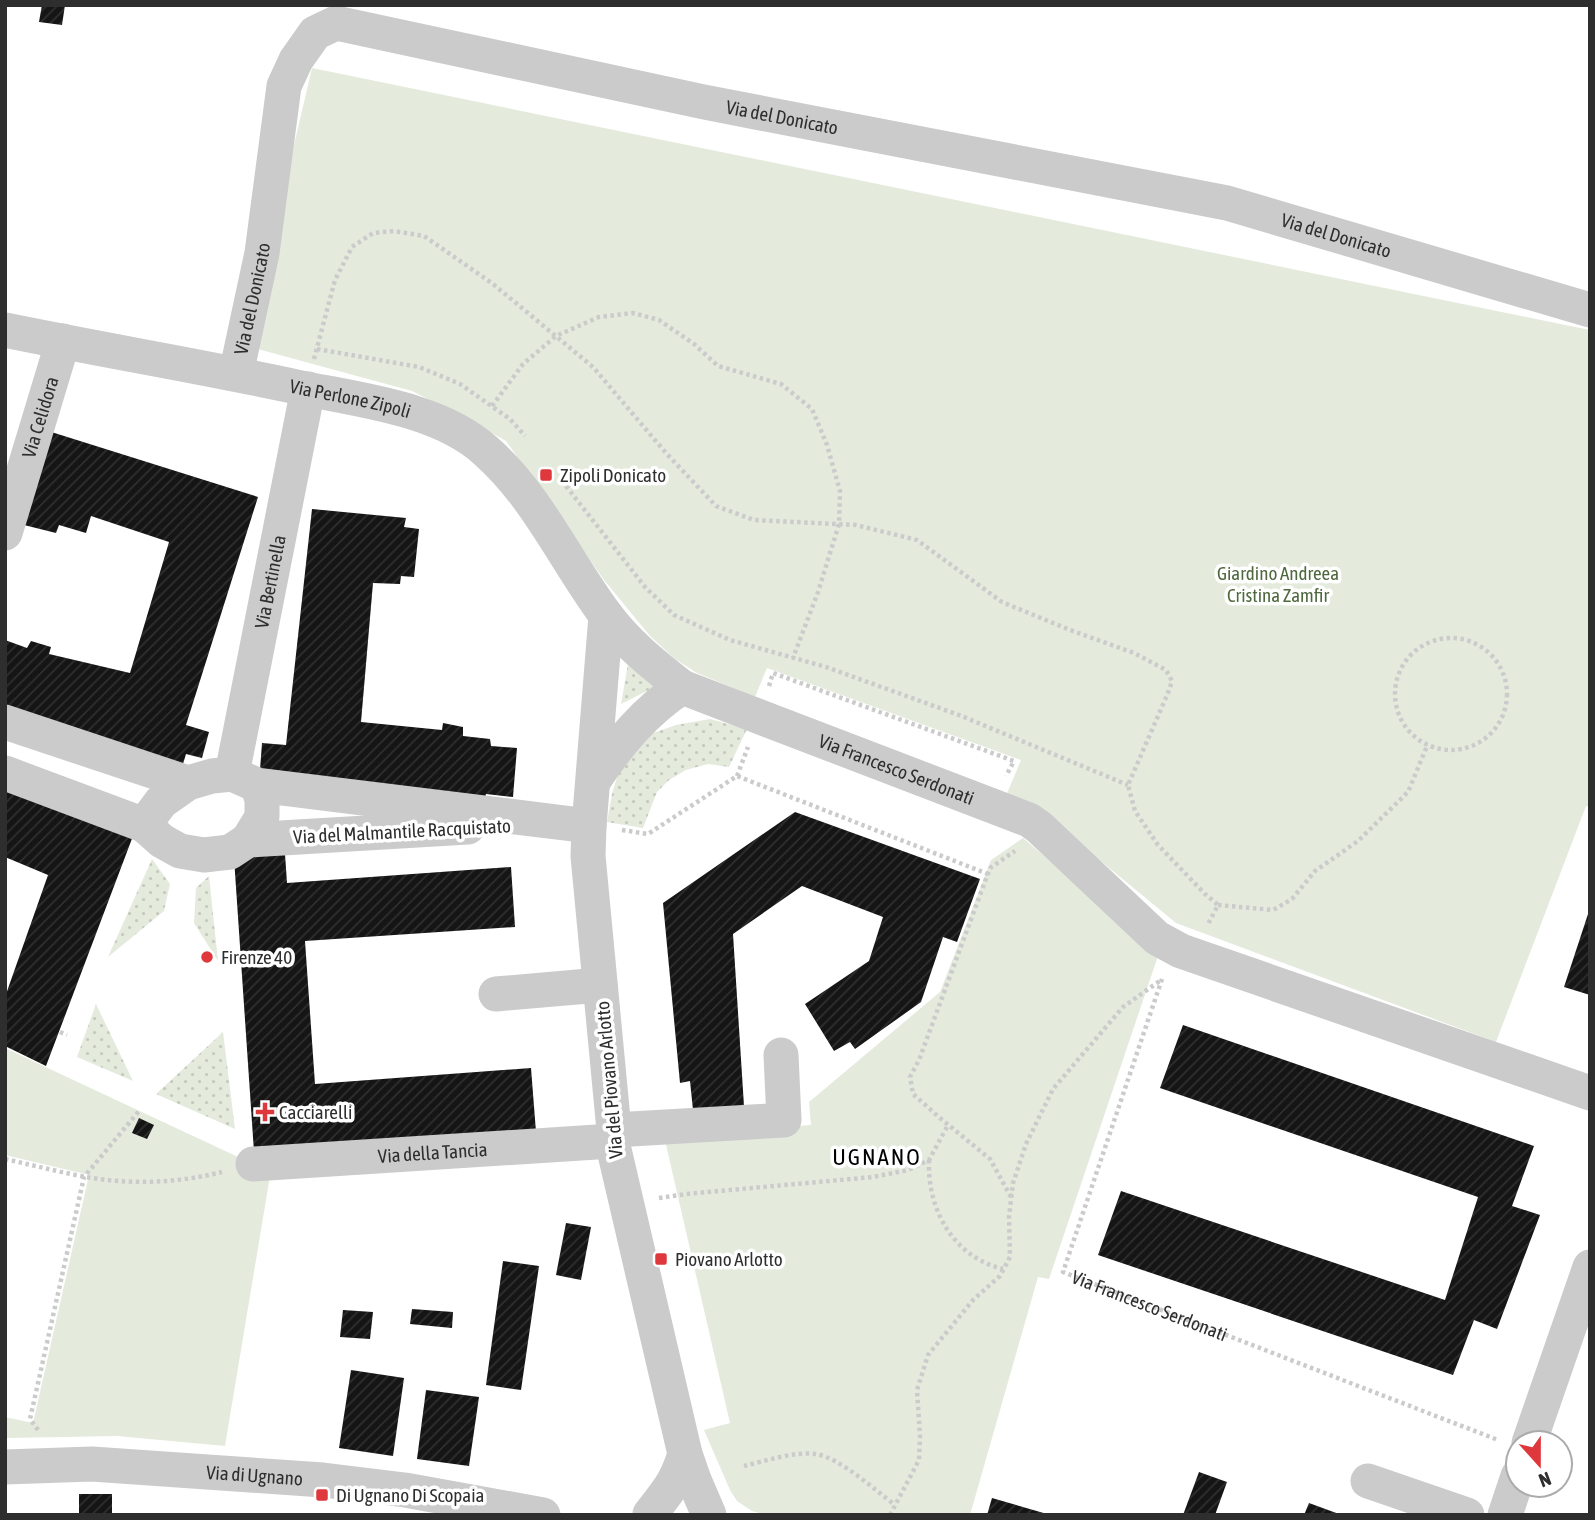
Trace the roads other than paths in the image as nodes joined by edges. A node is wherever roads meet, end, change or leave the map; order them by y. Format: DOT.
graph roads {
  1 [pos="337,14"];
  2 [pos="1590,310"];
  3 [pos="5,330"];
  4 [pos="63,341"];
  5 [pos="236,374"];
  6 [pos="310,376"];
  7 [pos="5,533"];
  8 [pos="606,616"];
  9 [pos="682,687"];
  10 [pos="5,722"];
  11 [pos="5,773"];
  12 [pos="244,780"];
  13 [pos="188,783"];
  14 [pos="593,783"];
  15 [pos="555,822"];
  16 [pos="144,825"];
  17 [pos="600,827"];
  18 [pos="248,840"];
  19 [pos="600,985"];
  20 [pos="496,993"];
  21 [pos="781,1055"];
  22 [pos="1590,1093"];
  23 [pos="613,1136"];
  24 [pos="253,1164"];
  25 [pos="1590,1267"];
  26 [pos="1523,1429"];
  27 [pos="685,1454"];
  28 [pos="5,1467"];
  29 [pos="1368,1481"];
  30 [pos="649,1514"];
  31 [pos="543,1515"];
  32 [pos="689,1515"];
  33 [pos="709,1515"];
  34 [pos="1467,1515"];
  1 -- 2 [label="street, Via del Donicato"];
  1 -- 5 [label="street, Via del Donicato"];
  3 -- 4 [label="street, Via Perlone Zipoli"];
  4 -- 5 [label="street, Via Perlone Zipoli"];
  4 -- 7 [label="street, Via Celidora"];
  5 -- 6 [label="street, Via Perlone Zipoli"];
  6 -- 8 [label="street, Via Perlone Zipoli"];
  6 -- 12 [label="street, Via Bertinella"];
  8 -- 9 [label="street, Via Francesco Serdonati"];
  8 -- 14 [label="street, Via del Piovano Arlotto"];
  9 -- 14 [label="street, Via del Piovano Arlotto"];
  9 -- 22 [label="street, Via Francesco Serdonati"];
  10 -- 13 [label="street"];
  11 -- 16 [label="street, Via del Malmantile Racquistato"];
  12 -- 13 [label="street, Via del Malmantile Racquistato"];
  12 -- 15 [label="street, Via del Malmantile Racquistato"];
  12 -- 18 [label="street"];
  13 -- 16 [label="street, Via del Malmantile Racquistato"];
  14 -- 17 [label="street, Via del Piovano Arlotto"];
  15 -- 17 [label="street, Via del Malmantile Racquistato"];
  15 -- 18 [label="street, Via del Malmantile Racquistato"];
  16 -- 18 [label="street, Via del Malmantile Racquistato"];
  17 -- 19 [label="street, Via del Piovano Arlotto"];
  19 -- 20 [label="street"];
  19 -- 23 [label="street, Via del Piovano Arlotto"];
  21 -- 23 [label="street, Via della Tancia"];
  23 -- 24 [label="street, Via della Tancia"];
  23 -- 27 [label="street, Via del Piovano Arlotto"];
  25 -- 26 [label="street"];
  27 -- 30 [label="street"];
  27 -- 33 [label="street, Via del Piovano Arlotto"];
  28 -- 31 [label="street, Via di Ugnano"];
  29 -- 34 [label="street"];
  30 -- 32 [label="street"];
}
